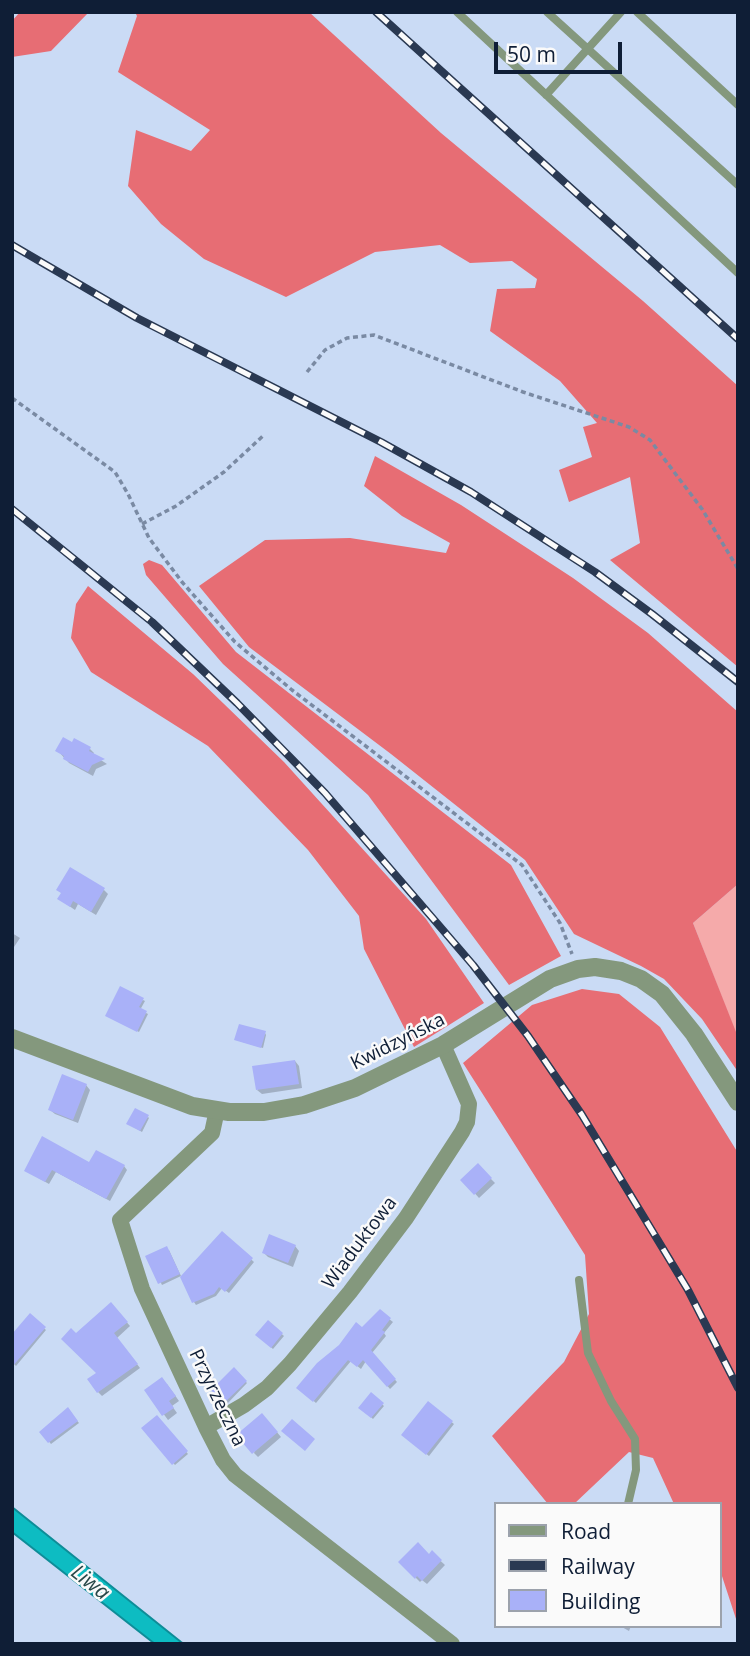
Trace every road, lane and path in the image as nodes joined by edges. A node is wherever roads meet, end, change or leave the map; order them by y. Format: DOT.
graph roads {
  1 [pos="457,12"];
  2 [pos="547,12"];
  3 [pos="621,12"];
  4 [pos="637,12"];
  5 [pos="588,48"];
  6 [pos="546,94"];
  7 [pos="738,105"];
  8 [pos="736,180"];
  9 [pos="738,273"];
  10 [pos="307,372"];
  11 [pos="12,398"];
  12 [pos="264,435"];
  13 [pos="142,524"];
  14 [pos="738,569"];
  15 [pos="578,969"];
  16 [pos="12,1038"];
  17 [pos="443,1045"];
  18 [pos="738,1102"];
  19 [pos="217,1110"];
  20 [pos="579,1280"];
  21 [pos="206,1427"];
  22 [pos="628,1502"];
  23 [pos="452,1644"];
  1 -- 6 [label="lane"];
  2 -- 5 [label="lane"];
  3 -- 5 [label="lane"];
  4 -- 7 [label="lane"];
  5 -- 6 [label="lane"];
  5 -- 8 [label="lane"];
  6 -- 9 [label="lane"];
  10 -- 14 [label="path"];
  11 -- 13 [label="path"];
  12 -- 13 [label="path"];
  13 -- 15 [label="path"];
  15 -- 17 [label="street, Kwidzyńska"];
  15 -- 18 [label="street, Kwidzyńska"];
  16 -- 19 [label="street, Kwidzyńska"];
  17 -- 19 [label="street, Kwidzyńska"];
  17 -- 21 [label="street, Wiaduktowa"];
  19 -- 21 [label="street, Przyrzeczna"];
  20 -- 22 [label="lane"];
  21 -- 23 [label="street, Przyrzeczna"];
}
